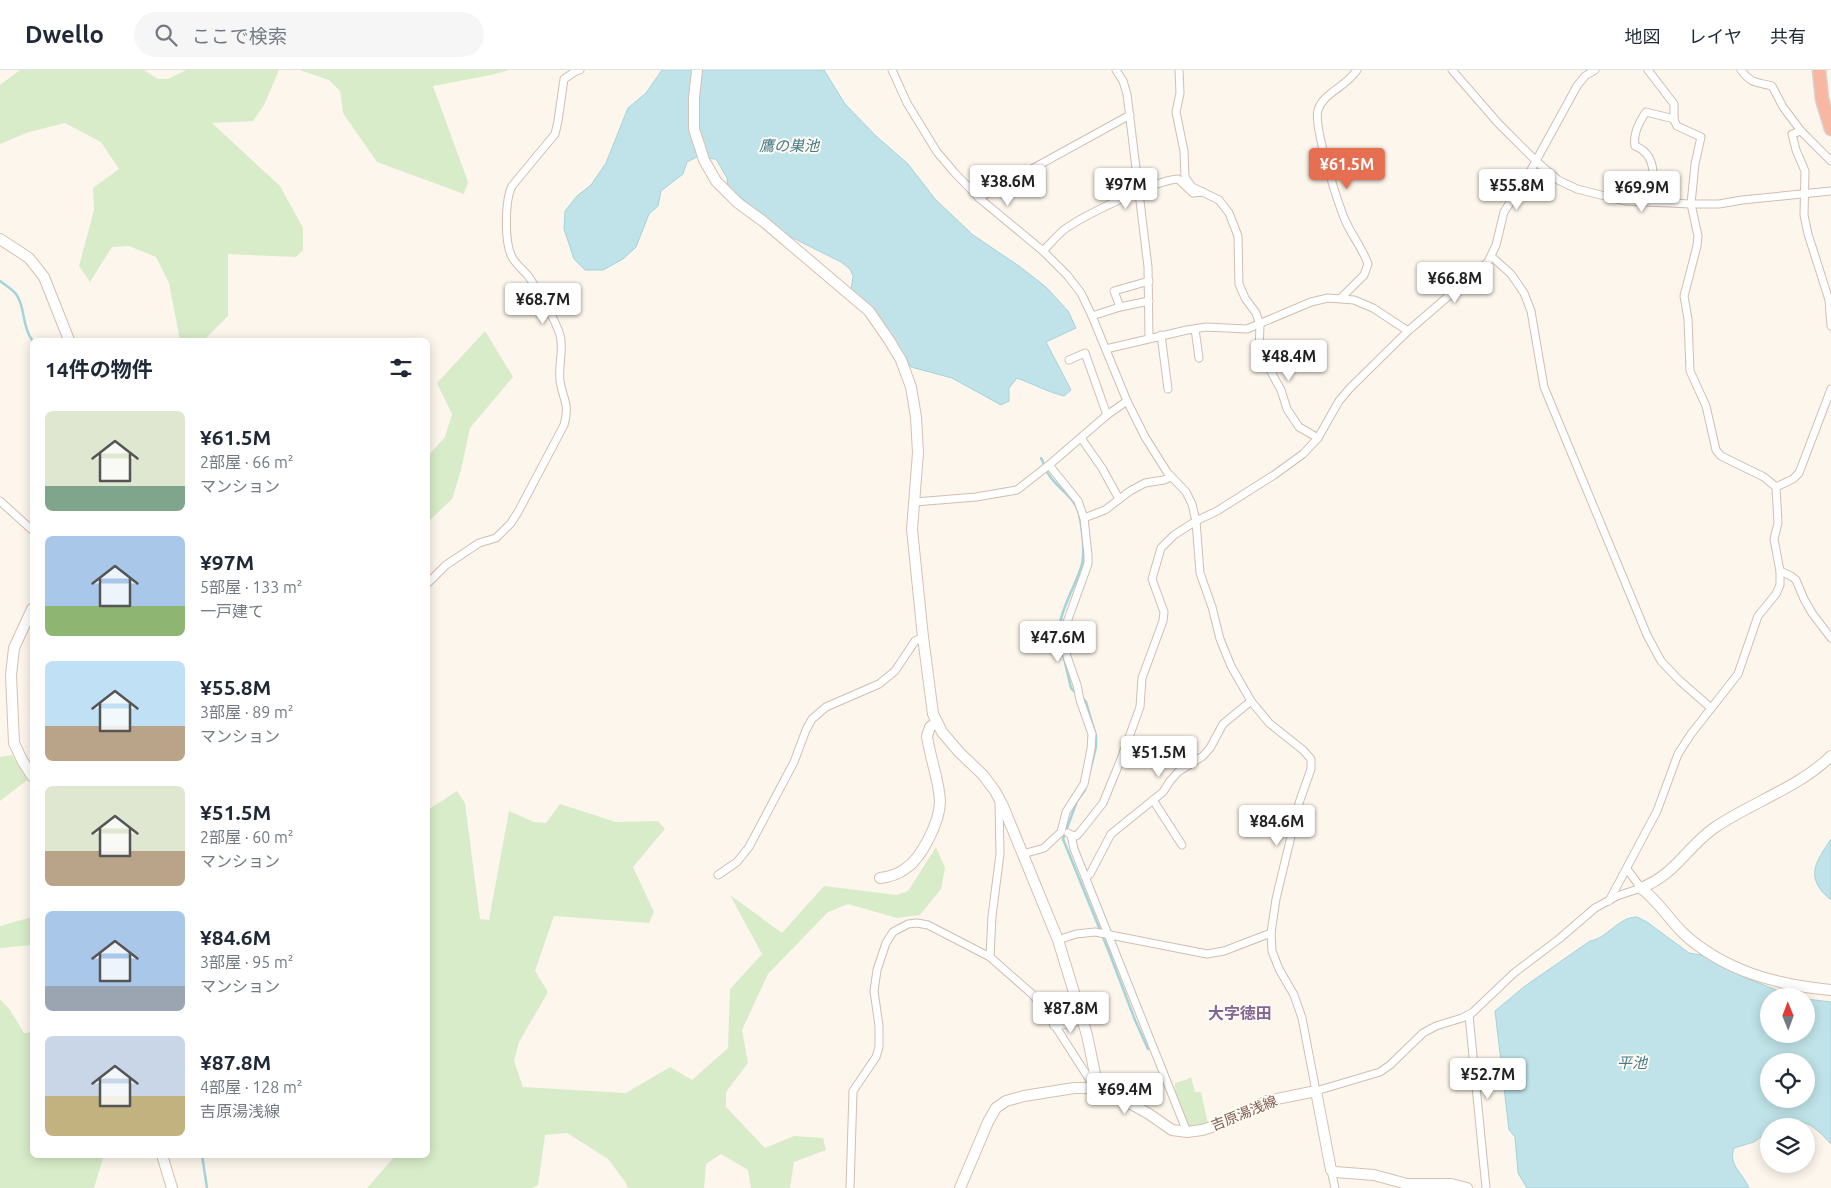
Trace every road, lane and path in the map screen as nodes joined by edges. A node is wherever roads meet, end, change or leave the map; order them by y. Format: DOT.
graph roads {
  1 [pos="580,70"];
  2 [pos="697,70"];
  3 [pos="892,70"];
  4 [pos="1116,70"];
  5 [pos="1179,70"];
  6 [pos="1357,70"];
  7 [pos="1452,70"];
  8 [pos="1595,70"];
  9 [pos="1648,70"];
  10 [pos="1741,70"];
  11 [pos="1819,70"];
  12 [pos="1130,115"];
  13 [pos="1674,119"];
  14 [pos="1831,129"];
  15 [pos="1800,131"];
  16 [pos="1536,161"];
  17 [pos="1831,161"];
  18 [pos="1831,191"];
  19 [pos="1139,192"];
  20 [pos="1203,192"];
  21 [pos="1805,193"];
  22 [pos="979,198"];
  23 [pos="1652,202"];
  24 [pos="1691,204"];
  25 [pos="0,239"];
  26 [pos="1043,251"];
  27 [pos="1492,257"];
  28 [pos="1149,282"];
  29 [pos="1341,298"];
  30 [pos="1149,300"];
  31 [pos="1120,307"];
  32 [pos="1092,316"];
  33 [pos="1260,324"];
  34 [pos="1831,326"];
  35 [pos="1195,329"];
  36 [pos="1408,331"];
  37 [pos="1161,335"];
  38 [pos="68,338"];
  39 [pos="1149,338"];
  40 [pos="1106,349"];
  41 [pos="1199,358"];
  42 [pos="1069,360"];
  43 [pos="1168,389"];
  44 [pos="1831,389"];
  45 [pos="1127,401"];
  46 [pos="1107,415"];
  47 [pos="1081,438"];
  48 [pos="1318,438"];
  49 [pos="1050,465"];
  50 [pos="1171,476"];
  51 [pos="1776,487"];
  52 [pos="1119,499"];
  53 [pos="0,501"];
  54 [pos="915,502"];
  55 [pos="1084,518"];
  56 [pos="1196,522"];
  57 [pos="30,528"];
  58 [pos="1780,571"];
  59 [pos="430,581"];
  60 [pos="30,613"];
  61 [pos="922,637"];
  62 [pos="1831,638"];
  63 [pos="1251,701"];
  64 [pos="1711,708"];
  65 [pos="937,722"];
  66 [pos="1831,756"];
  67 [pos="30,773"];
  68 [pos="998,797"];
  69 [pos="1153,800"];
  70 [pos="1061,832"];
  71 [pos="1071,835"];
  72 [pos="1182,845"];
  73 [pos="1023,854"];
  74 [pos="1627,869"];
  75 [pos="718,875"];
  76 [pos="880,878"];
  77 [pos="1086,878"];
  78 [pos="1641,888"];
  79 [pos="1609,901"];
  80 [pos="1271,933"];
  81 [pos="1108,934"];
  82 [pos="1058,940"];
  83 [pos="990,957"];
  84 [pos="1831,990"];
  85 [pos="1469,1015"];
  86 [pos="1082,1019"];
  87 [pos="1055,1025"];
  88 [pos="1096,1088"];
  89 [pos="1316,1091"];
  90 [pos="1187,1132"];
  91 [pos="163,1158"];
  92 [pos="1331,1170"];
  93 [pos="172,1188"];
  94 [pos="850,1188"];
  95 [pos="960,1188"];
  96 [pos="1335,1188"];
  97 [pos="1467,1188"];
  98 [pos="1486,1188"];
  1 -- 59 [label="street"];
  2 -- 54 [label="street"];
  3 -- 22 [label="street"];
  4 -- 12 [label="street"];
  5 -- 20 [label="street"];
  6 -- 29 [label="street"];
  7 -- 16 [label="street"];
  8 -- 16 [label="street"];
  9 -- 13 [label="street"];
  10 -- 15 [label="street"];
  11 -- 14 [label="highway"];
  12 -- 19 [label="street"];
  12 -- 22 [label="street"];
  13 -- 23 [label="street"];
  13 -- 24 [label="street"];
  15 -- 17 [label="street"];
  15 -- 21 [label="street"];
  16 -- 23 [label="street"];
  16 -- 27 [label="street"];
  18 -- 21 [label="street"];
  19 -- 20 [label="street"];
  19 -- 26 [label="street"];
  19 -- 28 [label="street"];
  20 -- 33 [label="street"];
  21 -- 24 [label="street"];
  21 -- 34 [label="street"];
  22 -- 26 [label="street"];
  23 -- 24 [label="street"];
  24 -- 51 [label="street"];
  25 -- 38 [label="street"];
  26 -- 32 [label="street"];
  27 -- 36 [label="street"];
  27 -- 64 [label="street"];
  28 -- 30 [label="street"];
  28 -- 31 [label="street"];
  29 -- 33 [label="street"];
  29 -- 36 [label="street"];
  30 -- 31 [label="street"];
  30 -- 39 [label="street"];
  31 -- 32 [label="street"];
  32 -- 40 [label="street"];
  33 -- 35 [label="street"];
  33 -- 48 [label="street"];
  35 -- 37 [label="street"];
  35 -- 41 [label="street"];
  36 -- 48 [label="street"];
  37 -- 39 [label="street"];
  37 -- 43 [label="street"];
  39 -- 40 [label="street"];
  40 -- 45 [label="street"];
  42 -- 46 [label="street"];
  44 -- 51 [label="street"];
  45 -- 46 [label="street"];
  45 -- 50 [label="street"];
  46 -- 47 [label="street"];
  47 -- 49 [label="street"];
  47 -- 52 [label="street"];
  48 -- 56 [label="street"];
  49 -- 54 [label="street"];
  49 -- 55 [label="street"];
  50 -- 52 [label="street"];
  50 -- 56 [label="street"];
  51 -- 58 [label="street"];
  52 -- 55 [label="street"];
  53 -- 57 [label="street"];
  54 -- 61 [label="street"];
  55 -- 70 [label="street"];
  56 -- 63 [label="street"];
  56 -- 71 [label="street"];
  58 -- 62 [label="street"];
  58 -- 64 [label="street"];
  60 -- 67 [label="street"];
  61 -- 65 [label="street"];
  61 -- 75 [label="street"];
  63 -- 69 [label="street"];
  63 -- 80 [label="street"];
  64 -- 74 [label="street"];
  65 -- 68 [label="street"];
  65 -- 76 [label="street"];
  66 -- 78 [label="street"];
  68 -- 73 [label="street"];
  68 -- 83 [label="street"];
  69 -- 72 [label="street"];
  69 -- 77 [label="street"];
  70 -- 71 [label="street"];
  70 -- 73 [label="street"];
  71 -- 77 [label="street"];
  73 -- 82 [label="street"];
  74 -- 78 [label="street"];
  74 -- 79 [label="street"];
  77 -- 81 [label="street"];
  78 -- 79 [label="street"];
  78 -- 84 [label="street"];
  79 -- 85 [label="street"];
  80 -- 81 [label="street"];
  80 -- 89 [label="street"];
  81 -- 82 [label="street"];
  81 -- 90 [label="street"];
  82 -- 86 [label="street"];
  83 -- 87 [label="street"];
  83 -- 94 [label="street"];
  85 -- 89 [label="street"];
  85 -- 98 [label="street"];
  86 -- 87 [label="street"];
  86 -- 88 [label="street"];
  87 -- 88 [label="street"];
  88 -- 90 [label="street"];
  88 -- 95 [label="street"];
  89 -- 90 [label="street, 吉原湯浅線"];
  89 -- 92 [label="street"];
  91 -- 93 [label="street"];
  92 -- 96 [label="street"];
  92 -- 97 [label="street"];
}
